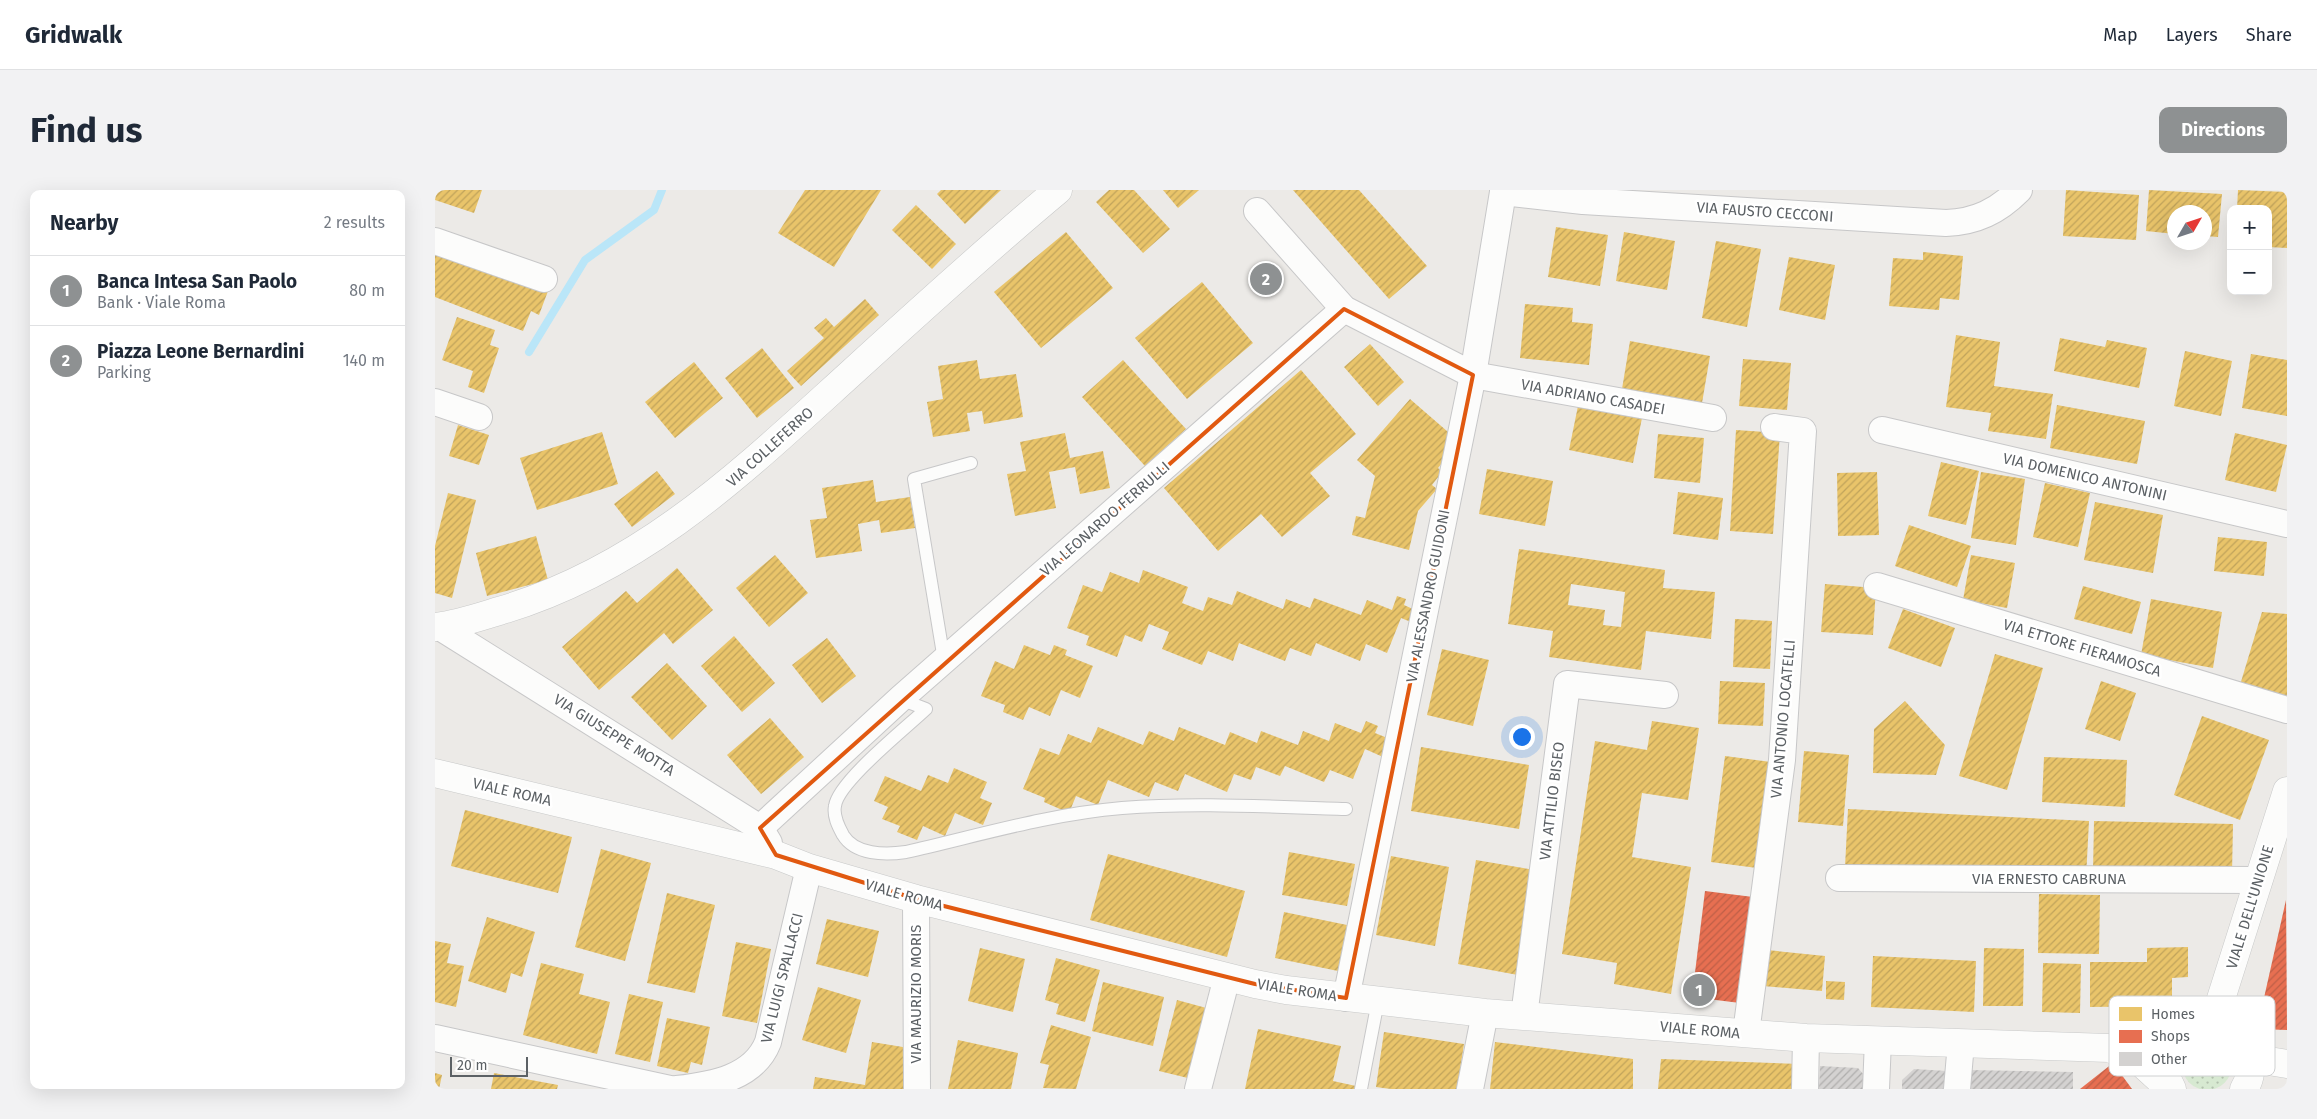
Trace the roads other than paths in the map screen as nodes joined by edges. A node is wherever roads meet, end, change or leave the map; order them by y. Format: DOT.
graph roads {
  1 [pos="1058,190"];
  2 [pos="2019,190"];
  3 [pos="1504,191"];
  4 [pos="1257,211"];
  5 [pos="435,240"];
  6 [pos="544,280"];
  7 [pos="1344,309"];
  8 [pos="1473,375"];
  9 [pos="435,402"];
  10 [pos="479,417"];
  11 [pos="1713,418"];
  12 [pos="1774,427"];
  13 [pos="1882,430"];
  14 [pos="971,463"];
  15 [pos="2287,524"];
  16 [pos="1877,586"];
  17 [pos="437,627"];
  18 [pos="944,661"];
  19 [pos="1665,695"];
  20 [pos="900,699"];
  21 [pos="2287,710"];
  22 [pos="435,773"];
  23 [pos="2287,791"];
  24 [pos="1346,809"];
  25 [pos="760,828"];
  26 [pos="776,854"];
  27 [pos="809,868"];
  28 [pos="1839,878"];
  29 [pos="2259,880"];
  30 [pos="915,900"];
  31 [pos="1227,977"];
  32 [pos="2222,996"];
  33 [pos="1347,998"];
  34 [pos="1378,1001"];
  35 [pos="1485,1013"];
  36 [pos="1524,1016"];
  37 [pos="1746,1033"];
  38 [pos="435,1038"];
  39 [pos="1806,1038"];
  40 [pos="1878,1040"];
  41 [pos="1961,1043"];
  42 [pos="2109,1048"];
  43 [pos="2156,1076"];
  44 [pos="2167,1076"];
  45 [pos="2248,1076"];
  46 [pos="671,1089"];
  47 [pos="677,1089"];
  48 [pos="917,1089"];
  49 [pos="1198,1089"];
  50 [pos="1361,1089"];
  51 [pos="1470,1089"];
  52 [pos="1805,1089"];
  53 [pos="1876,1089"];
  54 [pos="1957,1089"];
  55 [pos="2171,1089"];
  56 [pos="2244,1089"];
  1 -- 17 [label="street, VIA COLLEFERRO"];
  2 -- 3 [label="street, VIA FAUSTO CECCONI"];
  3 -- 8 [label="street, VIA ALESSANDRO GUIDONI"];
  4 -- 7 [label="street"];
  5 -- 6 [label="street"];
  7 -- 8 [label="street"];
  7 -- 18 [label="street, VIA LEONARDO FERRULLI"];
  8 -- 11 [label="street, VIA ADRIANO CASADEI"];
  8 -- 33 [label="street, VIA ALESSANDRO GUIDONI"];
  9 -- 10 [label="street"];
  12 -- 37 [label="street, VIA ANTONIO LOCATELLI"];
  13 -- 15 [label="street, VIA DOMENICO ANTONINI"];
  14 -- 18 [label="lane"];
  16 -- 21 [label="street, VIA ETTORE FIERAMOSCA"];
  17 -- 25 [label="street, VIA GIUSEPPE MOTTA"];
  18 -- 20 [label="street, VIA LEONARDO FERRULLI"];
  19 -- 36 [label="street, VIA ATTILIO BISEO"];
  20 -- 24 [label="lane"];
  20 -- 25 [label="street, VIA LEONARDO FERRULLI"];
  22 -- 26 [label="street, VIALE ROMA"];
  23 -- 29 [label="street, VIALE DELL'UNIONE"];
  25 -- 26 [label="street, VIA GIUSEPPE MOTTA"];
  26 -- 27 [label="street, VIALE ROMA"];
  27 -- 30 [label="street, VIALE ROMA"];
  27 -- 47 [label="street, VIA LUIGI SPALLACCI"];
  28 -- 29 [label="street, VIA ERNESTO CABRUNA"];
  29 -- 32 [label="street, VIALE DELL'UNIONE"];
  30 -- 31 [label="street, VIALE ROMA"];
  30 -- 48 [label="street, VIA MAURIZIO MORIS"];
  31 -- 33 [label="street, VIALE ROMA"];
  31 -- 49 [label="street"];
  33 -- 34 [label="street, VIALE ROMA"];
  34 -- 35 [label="street, VIALE ROMA"];
  34 -- 50 [label="lane"];
  35 -- 36 [label="street, VIALE ROMA"];
  35 -- 51 [label="street"];
  36 -- 37 [label="street, VIALE ROMA"];
  37 -- 39 [label="street, VIALE ROMA"];
  38 -- 46 [label="street"];
  39 -- 40 [label="street, VIALE ROMA"];
  39 -- 52 [label="street"];
  40 -- 41 [label="street, VIALE ROMA"];
  40 -- 53 [label="street"];
  41 -- 42 [label="street, VIALE ROMA"];
  41 -- 54 [label="street"];
  43 -- 55 [label="street, VIALE ROMA"];
  44 -- 55 [label="street, VIALE ROMA"];
  45 -- 56 [label="street"];
}
